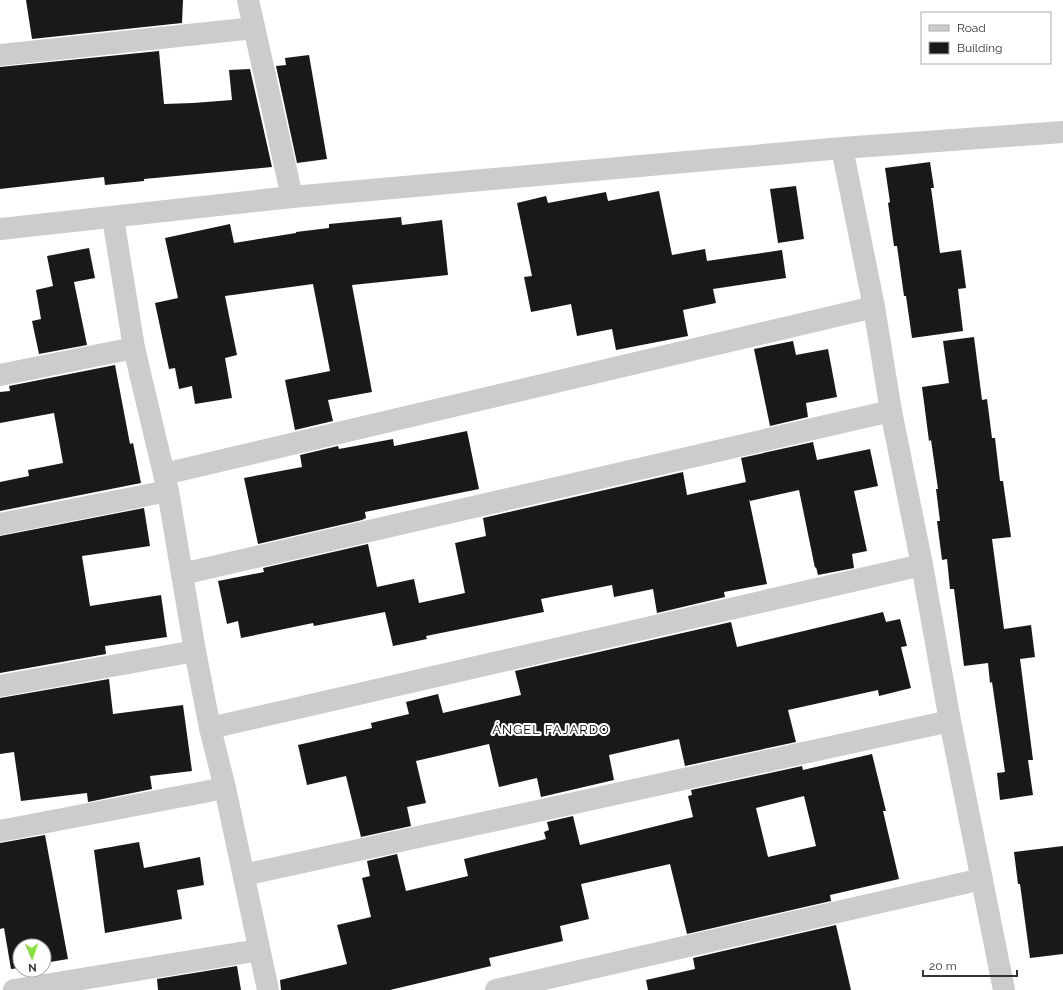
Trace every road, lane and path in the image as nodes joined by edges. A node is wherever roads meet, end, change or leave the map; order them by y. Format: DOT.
graph roads {
  1 [pos="248,0"];
  2 [pos="254,28"];
  3 [pos="0,54"];
  4 [pos="1063,132"];
  5 [pos="842,148"];
  6 [pos="292,197"];
  7 [pos="113,218"];
  8 [pos="0,229"];
  9 [pos="874,307"];
  10 [pos="134,348"];
  11 [pos="0,375"];
  12 [pos="891,411"];
  13 [pos="166,482"];
  14 [pos="0,524"];
  15 [pos="922,565"];
  16 [pos="182,574"];
  17 [pos="195,651"];
  18 [pos="0,686"];
  19 [pos="950,721"];
  20 [pos="210,728"];
  21 [pos="225,788"];
  22 [pos="0,831"];
  23 [pos="244,875"];
  24 [pos="982,879"];
  25 [pos="259,950"];
  26 [pos="14,990"];
  27 [pos="268,990"];
  28 [pos="496,990"];
  29 [pos="1004,990"];
  1 -- 2 [label="street"];
  2 -- 3 [label="street"];
  2 -- 6 [label="street"];
  4 -- 5 [label="street"];
  5 -- 6 [label="street"];
  5 -- 9 [label="street"];
  6 -- 7 [label="street"];
  7 -- 8 [label="street"];
  7 -- 10 [label="street"];
  9 -- 12 [label="street"];
  9 -- 13 [label="street"];
  10 -- 11 [label="street"];
  10 -- 13 [label="street"];
  12 -- 15 [label="street"];
  12 -- 16 [label="street"];
  13 -- 14 [label="street"];
  13 -- 16 [label="street"];
  15 -- 19 [label="street"];
  15 -- 20 [label="street"];
  16 -- 17 [label="street"];
  17 -- 18 [label="street"];
  17 -- 20 [label="street"];
  19 -- 23 [label="street"];
  19 -- 24 [label="street"];
  20 -- 21 [label="street"];
  21 -- 22 [label="street"];
  21 -- 23 [label="street"];
  23 -- 25 [label="street"];
  24 -- 28 [label="street"];
  24 -- 29 [label="street"];
  25 -- 26 [label="street"];
  25 -- 27 [label="street"];
}
